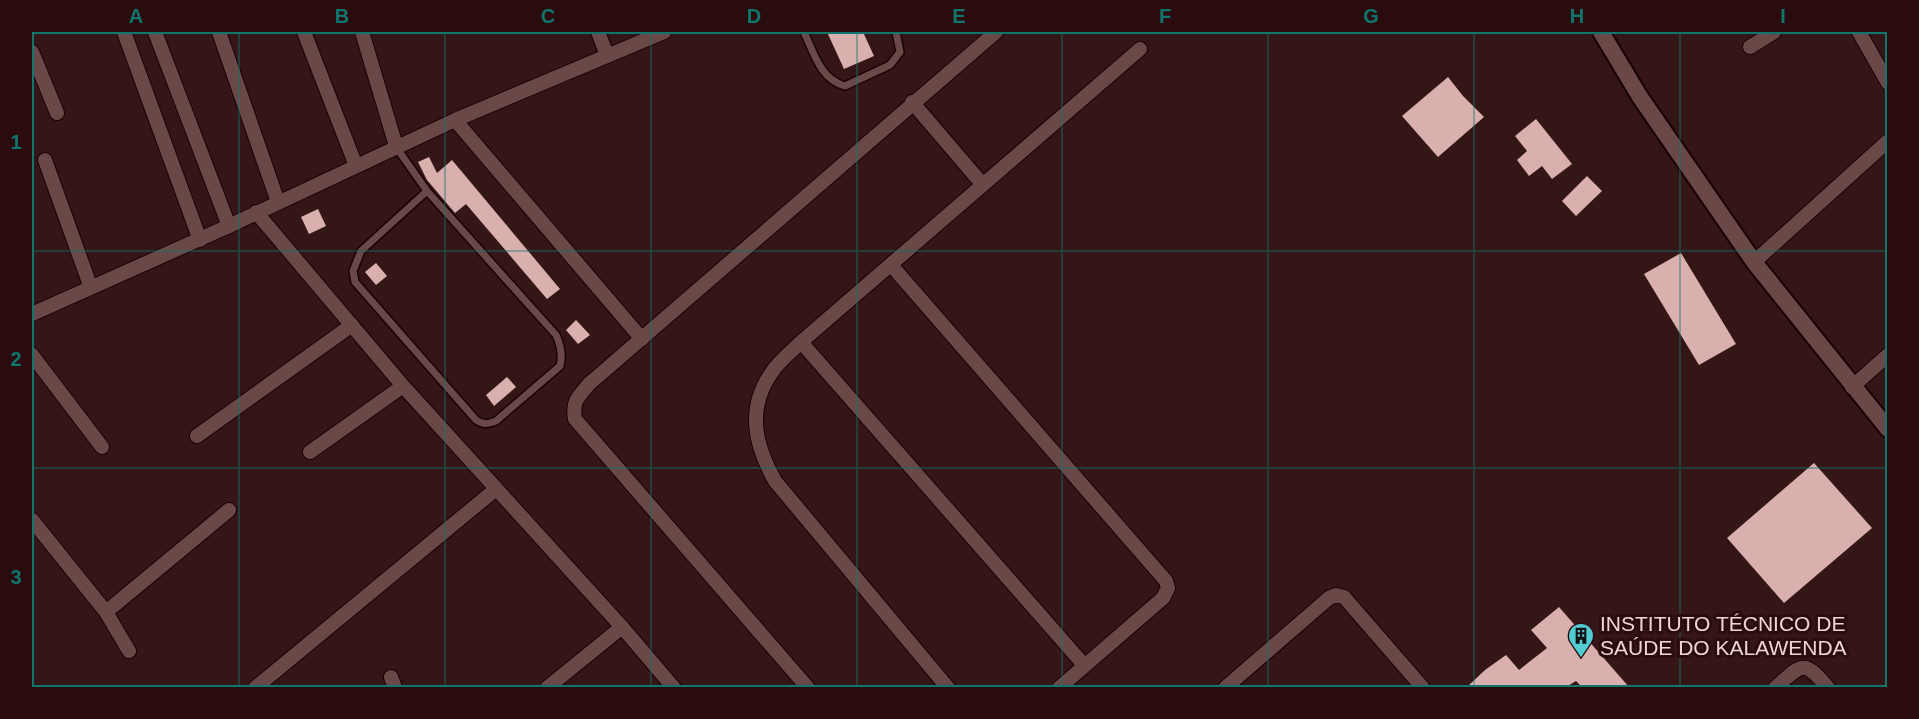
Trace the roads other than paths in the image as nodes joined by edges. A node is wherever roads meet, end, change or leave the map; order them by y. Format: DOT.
graph roads {
  1 [pos="124,32"];
  2 [pos="155,32"];
  3 [pos="219,32"];
  4 [pos="304,32"];
  5 [pos="362,32"];
  6 [pos="598,32"];
  7 [pos="664,32"];
  8 [pos="804,32"];
  9 [pos="896,32"];
  10 [pos="996,32"];
  11 [pos="1774,32"];
  12 [pos="1859,32"];
  13 [pos="1606,33"];
  14 [pos="1750,46"];
  15 [pos="1140,49"];
  16 [pos="32,52"];
  17 [pos="607,55"];
  18 [pos="1887,84"];
  19 [pos="912,102"];
  20 [pos="57,113"];
  21 [pos="454,120"];
  22 [pos="1887,141"];
  23 [pos="396,146"];
  24 [pos="45,160"];
  25 [pos="356,166"];
  26 [pos="983,185"];
  27 [pos="427,191"];
  28 [pos="278,202"];
  29 [pos="256,212"];
  30 [pos="229,226"];
  31 [pos="200,240"];
  32 [pos="1754,262"];
  33 [pos="891,265"];
  34 [pos="91,288"];
  35 [pos="32,314"];
  36 [pos="352,325"];
  37 [pos="642,339"];
  38 [pos="801,342"];
  39 [pos="32,355"];
  40 [pos="1887,355"];
  41 [pos="403,386"];
  42 [pos="1852,387"];
  43 [pos="1887,429"];
  44 [pos="197,436"];
  45 [pos="102,447"];
  46 [pos="309,452"];
  47 [pos="496,489"];
  48 [pos="229,510"];
  49 [pos="32,520"];
  50 [pos="105,612"];
  51 [pos="622,627"];
  52 [pos="129,651"];
  53 [pos="1084,665"];
  54 [pos="255,687"];
  55 [pos="547,687"];
  56 [pos="674,687"];
  57 [pos="808,687"];
  58 [pos="948,687"];
  59 [pos="1059,687"];
  60 [pos="1225,687"];
  61 [pos="1423,687"];
  62 [pos="1775,687"];
  63 [pos="1828,687"];
  1 -- 31 [label="street"];
  2 -- 30 [label="street"];
  3 -- 28 [label="street"];
  4 -- 25 [label="street"];
  5 -- 23 [label="street"];
  6 -- 17 [label="street"];
  7 -- 17 [label="street"];
  8 -- 9 [label="lane"];
  10 -- 19 [label="street"];
  11 -- 14 [label="street"];
  12 -- 18 [label="street"];
  13 -- 32 [label="street"];
  15 -- 26 [label="street"];
  16 -- 20 [label="street"];
  17 -- 21 [label="street"];
  19 -- 26 [label="street"];
  19 -- 37 [label="street"];
  21 -- 23 [label="street"];
  21 -- 37 [label="street"];
  22 -- 32 [label="street"];
  23 -- 25 [label="street"];
  23 -- 27 [label="lane"];
  24 -- 34 [label="street"];
  25 -- 28 [label="street"];
  26 -- 33 [label="street"];
  27 -- 27 [label="lane"];
  28 -- 29 [label="street"];
  29 -- 30 [label="street"];
  29 -- 36 [label="street"];
  30 -- 31 [label="street"];
  31 -- 34 [label="street"];
  32 -- 42 [label="street"];
  33 -- 38 [label="street"];
  33 -- 53 [label="street"];
  34 -- 35 [label="street"];
  36 -- 41 [label="street"];
  36 -- 44 [label="street"];
  37 -- 57 [label="street"];
  38 -- 53 [label="street"];
  38 -- 58 [label="street"];
  39 -- 45 [label="street"];
  40 -- 42 [label="street"];
  41 -- 46 [label="street"];
  41 -- 47 [label="street"];
  42 -- 43 [label="street"];
  47 -- 51 [label="street"];
  47 -- 54 [label="street"];
  48 -- 50 [label="street"];
  49 -- 50 [label="street"];
  50 -- 52 [label="street"];
  51 -- 55 [label="street"];
  51 -- 56 [label="street"];
  53 -- 59 [label="street"];
  60 -- 61 [label="street"];
  62 -- 63 [label="street"];
}
